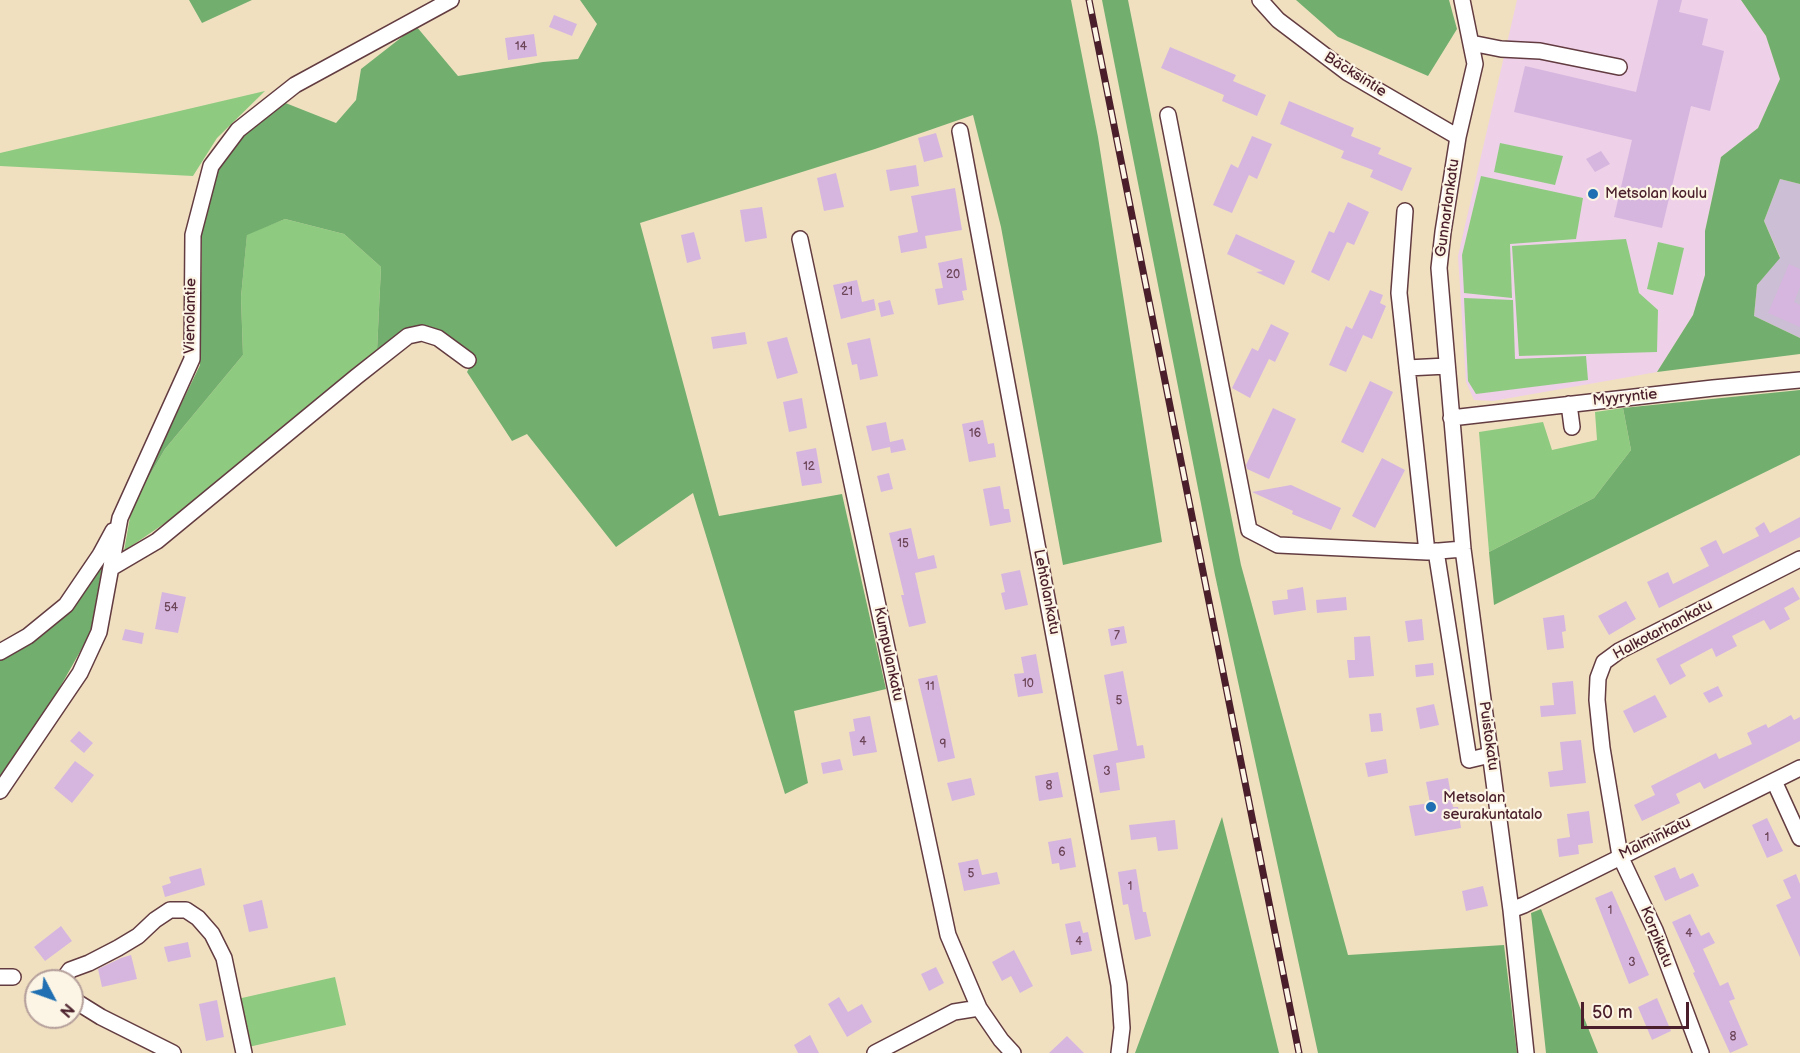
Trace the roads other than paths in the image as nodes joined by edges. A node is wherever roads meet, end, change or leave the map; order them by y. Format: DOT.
graph roads {
  1 [pos="452,0"];
  2 [pos="1260,0"];
  3 [pos="1462,0"];
  4 [pos="1471,43"];
  5 [pos="1619,67"];
  6 [pos="1168,115"];
  7 [pos="960,131"];
  8 [pos="1458,137"];
  9 [pos="1405,211"];
  10 [pos="800,239"];
  11 [pos="468,360"];
  12 [pos="1447,366"];
  13 [pos="1407,368"];
  14 [pos="1800,380"];
  15 [pos="1569,404"];
  16 [pos="1451,418"];
  17 [pos="1572,427"];
  18 [pos="120,518"];
  19 [pos="1463,549"];
  20 [pos="1432,551"];
  21 [pos="1800,559"];
  22 [pos="111,568"];
  23 [pos="0,652"];
  24 [pos="1490,755"];
  25 [pos="1800,768"];
  26 [pos="1774,781"];
  27 [pos="0,791"];
  28 [pos="1800,838"];
  29 [pos="1620,856"];
  30 [pos="1511,910"];
  31 [pos="73,969"];
  32 [pos="84,1006"];
  33 [pos="979,1008"];
  34 [pos="172,1053"];
  35 [pos="244,1053"];
  36 [pos="875,1053"];
  37 [pos="1013,1053"];
  38 [pos="1119,1053"];
  39 [pos="1526,1053"];
  40 [pos="1701,1053"];
  1 -- 18 [label="street, Vienolantie"];
  2 -- 8 [label="street, Bäcksintie"];
  3 -- 4 [label="street, Gunnarlankatu"];
  4 -- 5 [label="street"];
  4 -- 8 [label="street, Gunnarlankatu"];
  6 -- 20 [label="street"];
  7 -- 38 [label="street, Lehtolankatu"];
  8 -- 12 [label="street, Gunnarlankatu"];
  9 -- 13 [label="street"];
  10 -- 33 [label="street, Kumpulankatu"];
  11 -- 22 [label="street"];
  12 -- 13 [label="street"];
  12 -- 16 [label="street, Gunnarlankatu"];
  13 -- 20 [label="street"];
  14 -- 15 [label="street, Myyryntie"];
  15 -- 16 [label="street, Myyryntie"];
  15 -- 17 [label="street"];
  16 -- 19 [label="street, Puistokatu"];
  18 -- 22 [label="street, Vienolantie"];
  18 -- 23 [label="street"];
  19 -- 20 [label="street"];
  19 -- 24 [label="street, Puistokatu"];
  20 -- 24 [label="street"];
  21 -- 29 [label="street, Halkotarhankatu"];
  22 -- 27 [label="street, Vienolantie"];
  24 -- 30 [label="street, Puistokatu"];
  25 -- 26 [label="street, Malminkatu"];
  26 -- 28 [label="street"];
  26 -- 29 [label="street, Malminkatu"];
  29 -- 30 [label="street, Malminkatu"];
  29 -- 40 [label="street, Korpikatu"];
  30 -- 39 [label="street, Puistokatu"];
  31 -- 35 [label="street"];
  32 -- 34 [label="street"];
  33 -- 36 [label="street"];
  33 -- 37 [label="street, Kumpulankatu"];
}
